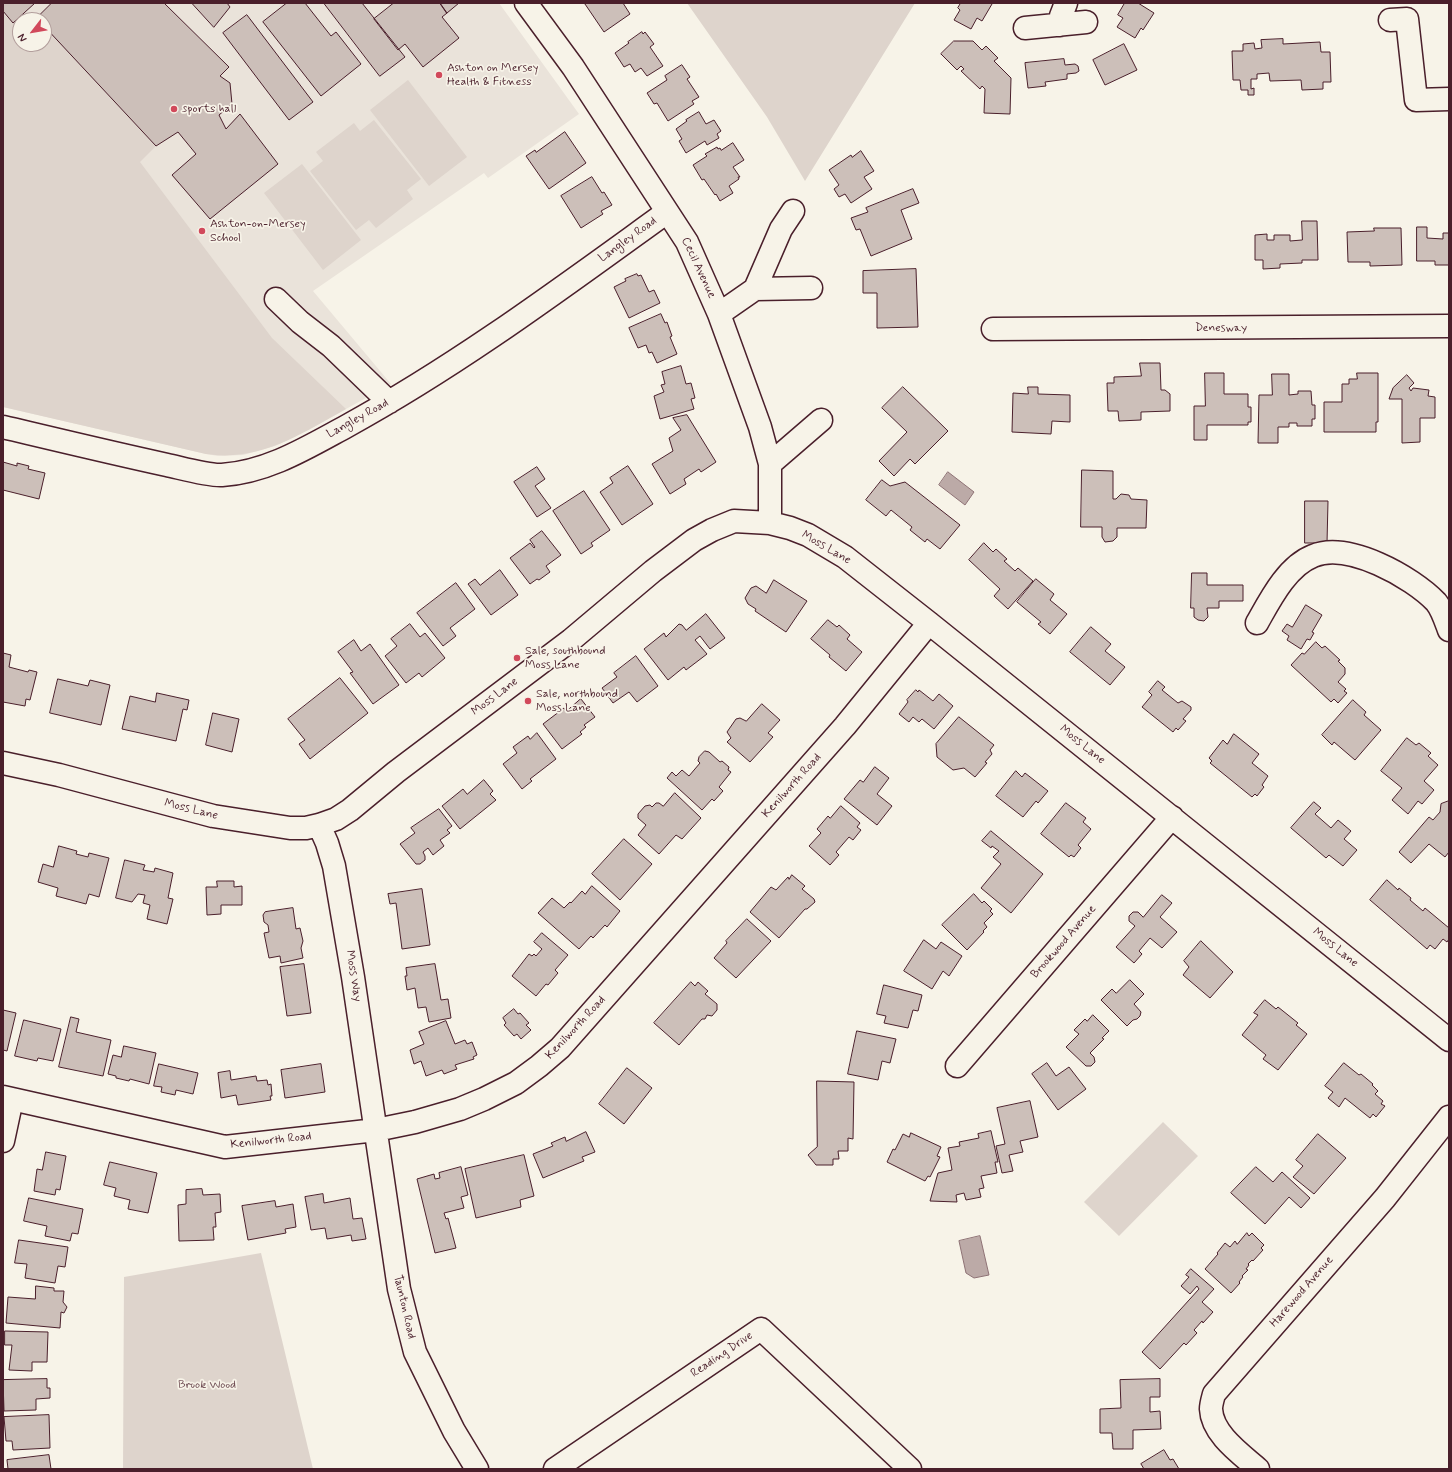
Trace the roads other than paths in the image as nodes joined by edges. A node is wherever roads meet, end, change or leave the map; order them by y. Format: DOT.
graph roads {
  1 [pos="526,3"];
  2 [pos="1066,3"];
  3 [pos="1390,20"];
  4 [pos="1086,22"];
  5 [pos="1060,25"];
  6 [pos="1025,28"];
  7 [pos="1449,99"];
  8 [pos="793,211"];
  9 [pos="667,212"];
  10 [pos="811,288"];
  11 [pos="755,289"];
  12 [pos="276,299"];
  13 [pos="719,314"];
  14 [pos="1449,326"];
  15 [pos="993,330"];
  16 [pos="389,402"];
  17 [pos="821,420"];
  18 [pos="3,426"];
  19 [pos="770,464"];
  20 [pos="770,523"];
  21 [pos="929,622"];
  22 [pos="1257,623"];
  23 [pos="1449,630"];
  24 [pos="3,763"];
  25 [pos="1172,817"];
  26 [pos="320,825"];
  27 [pos="1449,1040"];
  28 [pos="957,1066"];
  29 [pos="7,1098"];
  30 [pos="1449,1117"];
  31 [pos="376,1130"];
  32 [pos="3,1140"];
  33 [pos="477,1469"];
  34 [pos="555,1469"];
  35 [pos="910,1469"];
  36 [pos="1258,1469"];
  1 -- 9 [label="street, Cecil Avenue"];
  2 -- 5 [label="street"];
  3 -- 7 [label="street"];
  4 -- 5 [label="street"];
  5 -- 6 [label="street"];
  8 -- 11 [label="street"];
  9 -- 13 [label="street, Cecil Avenue"];
  9 -- 16 [label="street, Langley Road"];
  10 -- 11 [label="street"];
  11 -- 13 [label="street"];
  12 -- 16 [label="street"];
  13 -- 19 [label="street, Cecil Avenue"];
  14 -- 15 [label="street, Denesway"];
  16 -- 18 [label="street, Langley Road"];
  17 -- 19 [label="street"];
  19 -- 20 [label="street, Cecil Avenue"];
  20 -- 21 [label="street, Moss Lane"];
  20 -- 26 [label="street, Moss Lane"];
  21 -- 25 [label="street, Moss Lane"];
  21 -- 31 [label="street, Kenilworth Road"];
  22 -- 23 [label="street"];
  24 -- 26 [label="street, Moss Lane"];
  25 -- 27 [label="street, Moss Lane"];
  25 -- 28 [label="street, Brookwood Avenue"];
  26 -- 31 [label="street, Moss Way"];
  29 -- 31 [label="street, Kenilworth Road"];
  29 -- 32 [label="street"];
  30 -- 36 [label="street, Harewood Avenue"];
  31 -- 33 [label="street, Taunton Road"];
  34 -- 35 [label="street, Reading Drive"];
}
